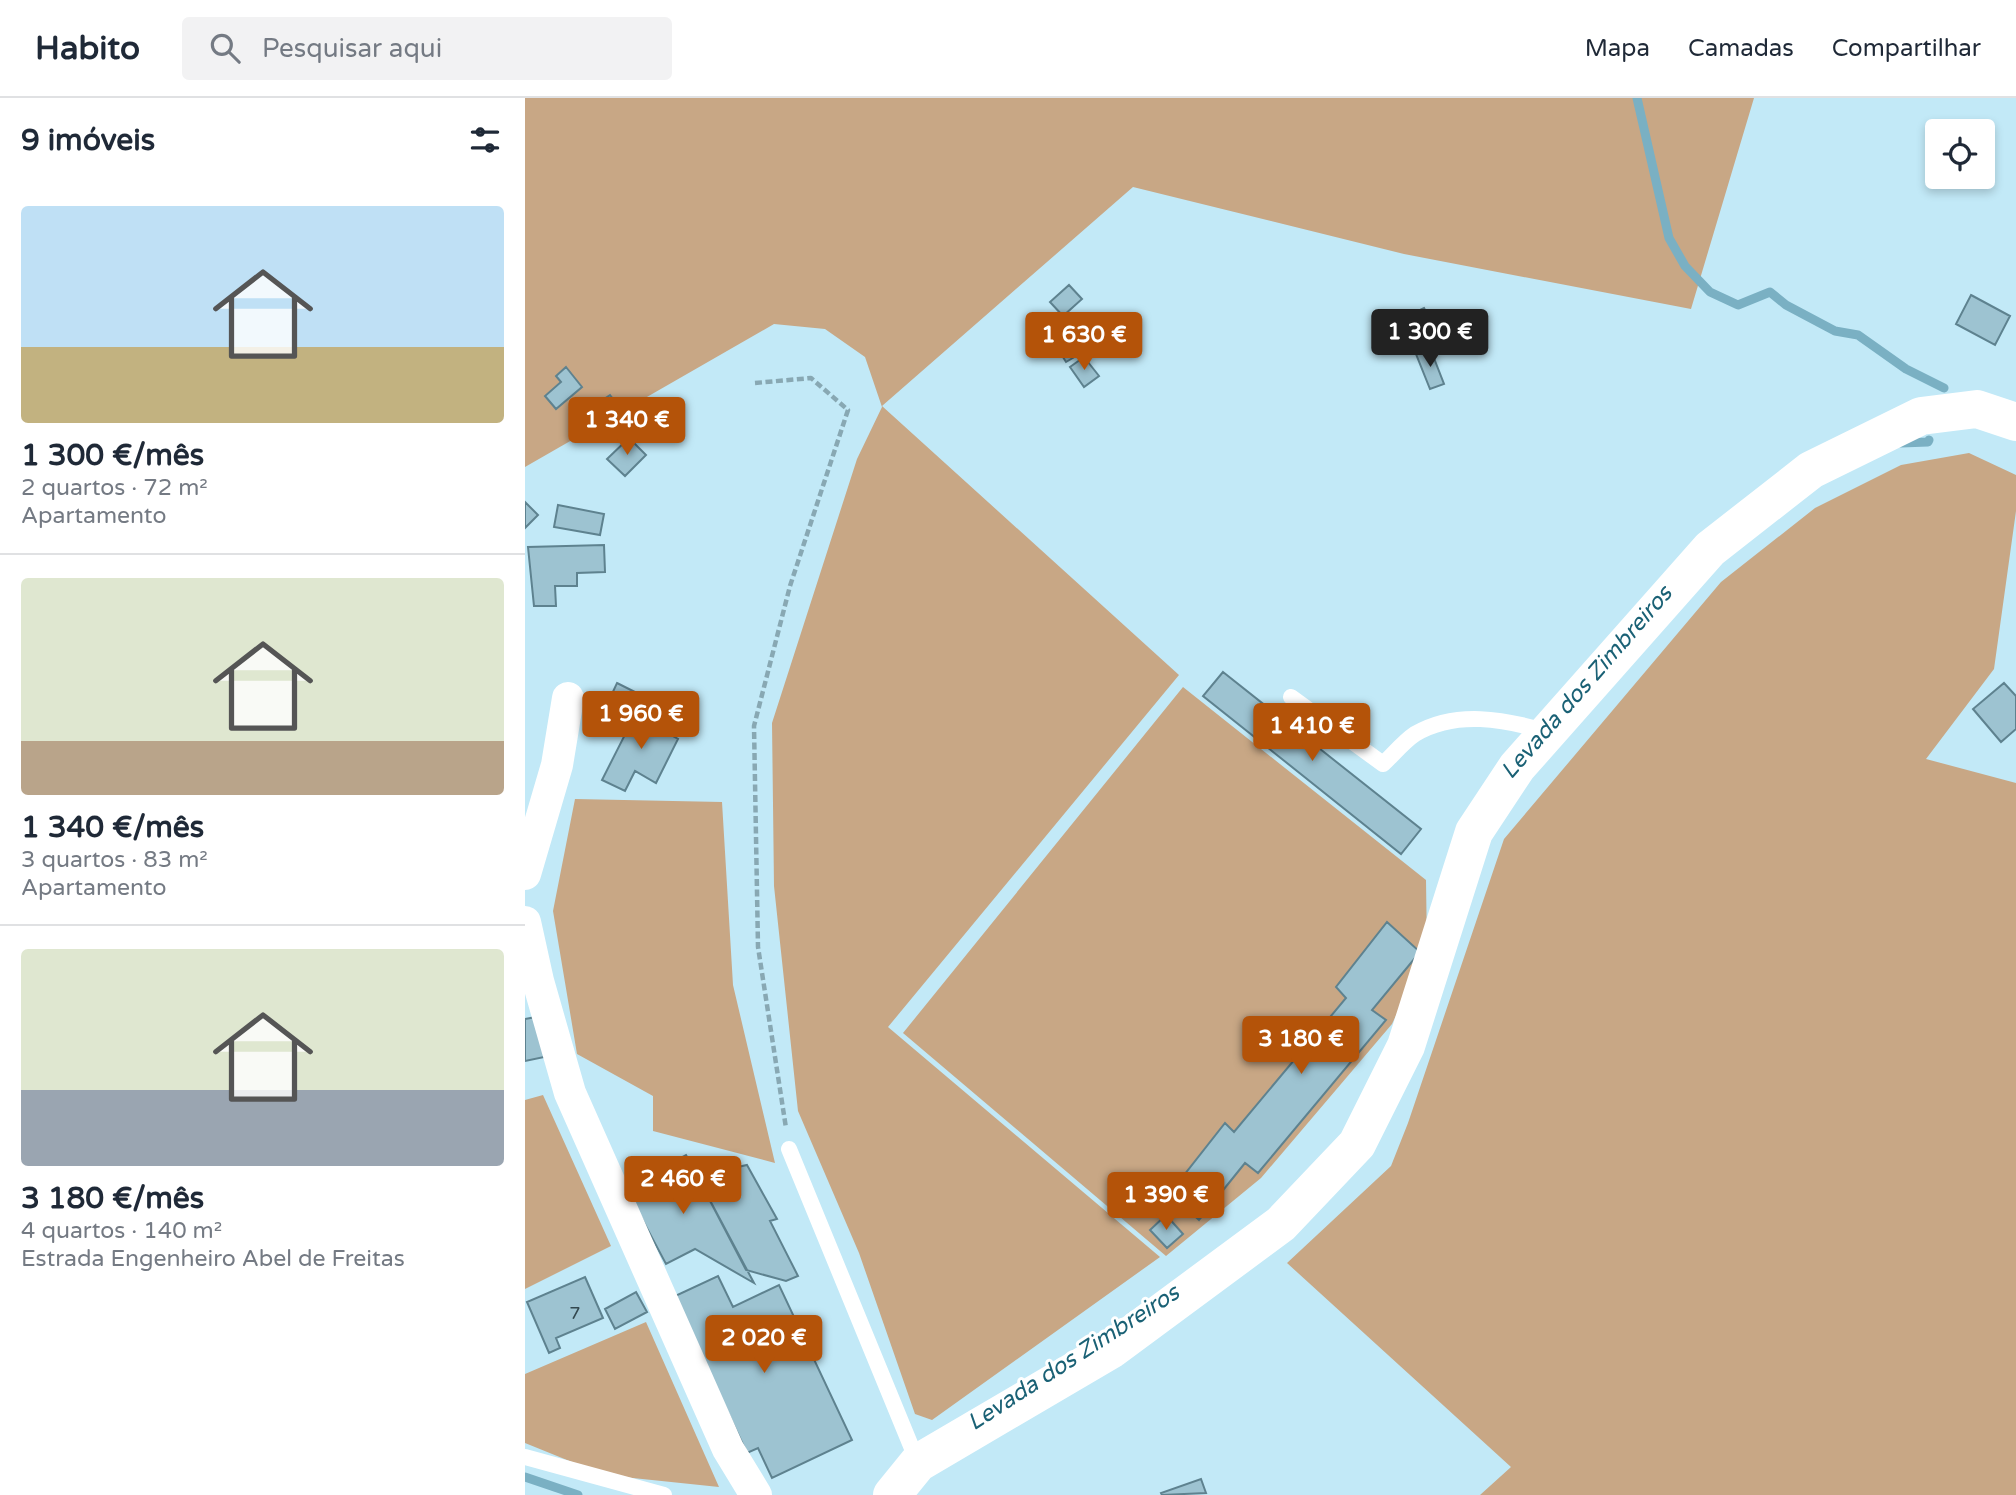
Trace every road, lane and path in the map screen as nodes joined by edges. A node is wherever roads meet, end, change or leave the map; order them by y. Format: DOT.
graph roads {
  1 [pos="755,383"];
  2 [pos="2016,422"];
  3 [pos="1291,697"];
  4 [pos="568,698"];
  5 [pos="1549,732"];
  6 [pos="525,874"];
  7 [pos="525,922"];
  8 [pos="789,1149"];
  9 [pos="525,1457"];
  10 [pos="918,1463"];
  11 [pos="664,1495"];
  12 [pos="756,1495"];
  13 [pos="892,1495"];
  1 -- 8 [label="path"];
  2 -- 5 [label="main road"];
  3 -- 5 [label="lane"];
  4 -- 6 [label="street"];
  5 -- 10 [label="main road"];
  7 -- 12 [label="street"];
  8 -- 10 [label="lane"];
  9 -- 11 [label="lane"];
  10 -- 13 [label="main road"];
}
